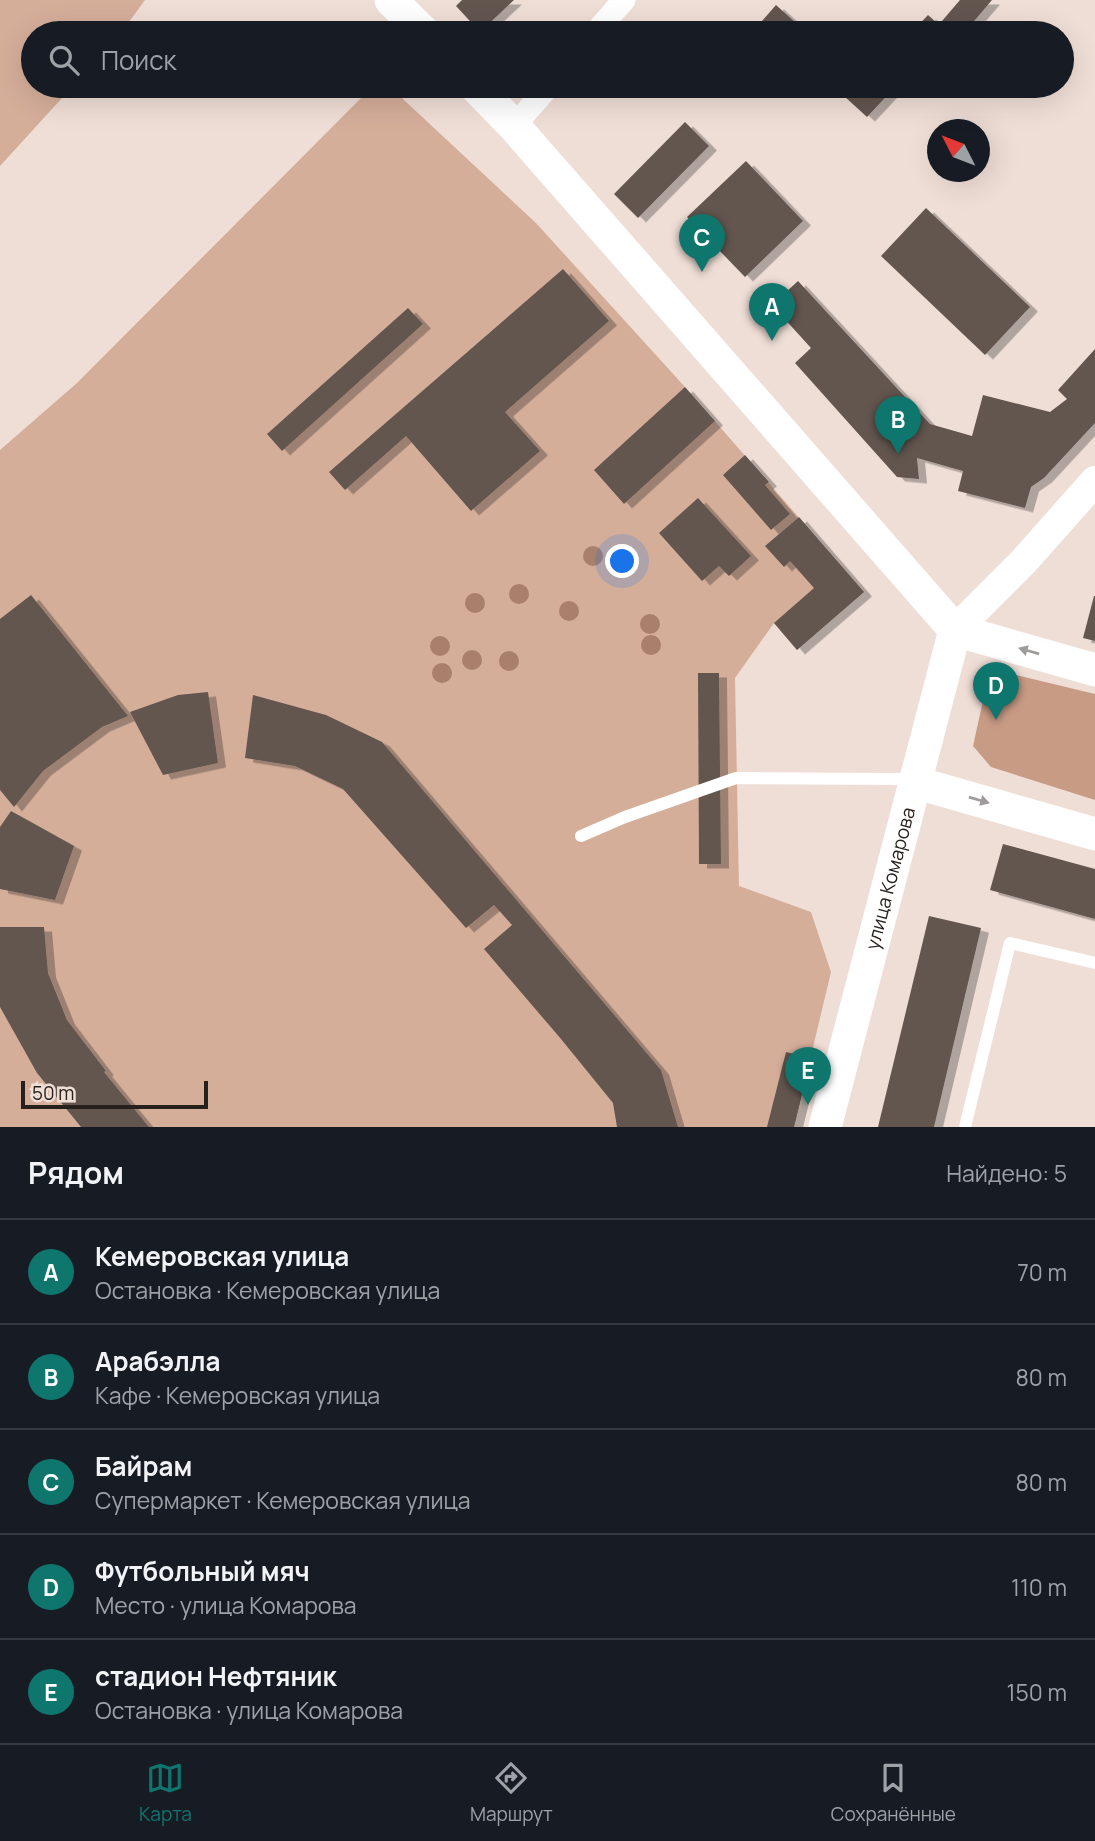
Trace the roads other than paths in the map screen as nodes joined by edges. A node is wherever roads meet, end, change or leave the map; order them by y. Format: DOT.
graph roads {
  1 [pos="391,0"];
  2 [pos="624,0"];
  3 [pos="412,21"];
  4 [pos="606,21"];
  5 [pos="487,98"];
  6 [pos="538,98"];
  7 [pos="514,126"];
  8 [pos="1095,481"];
  9 [pos="955,630"];
  10 [pos="1095,670"];
  11 [pos="914,782"];
  12 [pos="1095,834"];
  13 [pos="581,836"];
  14 [pos="1095,964"];
  15 [pos="825,1127"];
  16 [pos="965,1127"];
  1 -- 3 [label="main road"];
  2 -- 4 [label="street"];
  5 -- 7 [label="main road"];
  6 -- 7 [label="street"];
  7 -- 9 [label="main road"];
  8 -- 9 [label="street"];
  10 -- 9 [label="main road, one-way"];
  9 -- 11 [label="main road, улица Комарова"];
  11 -- 12 [label="main road, one-way"];
  11 -- 13 [label="lane"];
  11 -- 15 [label="main road, улица Комарова"];
  14 -- 16 [label="lane"];
}
